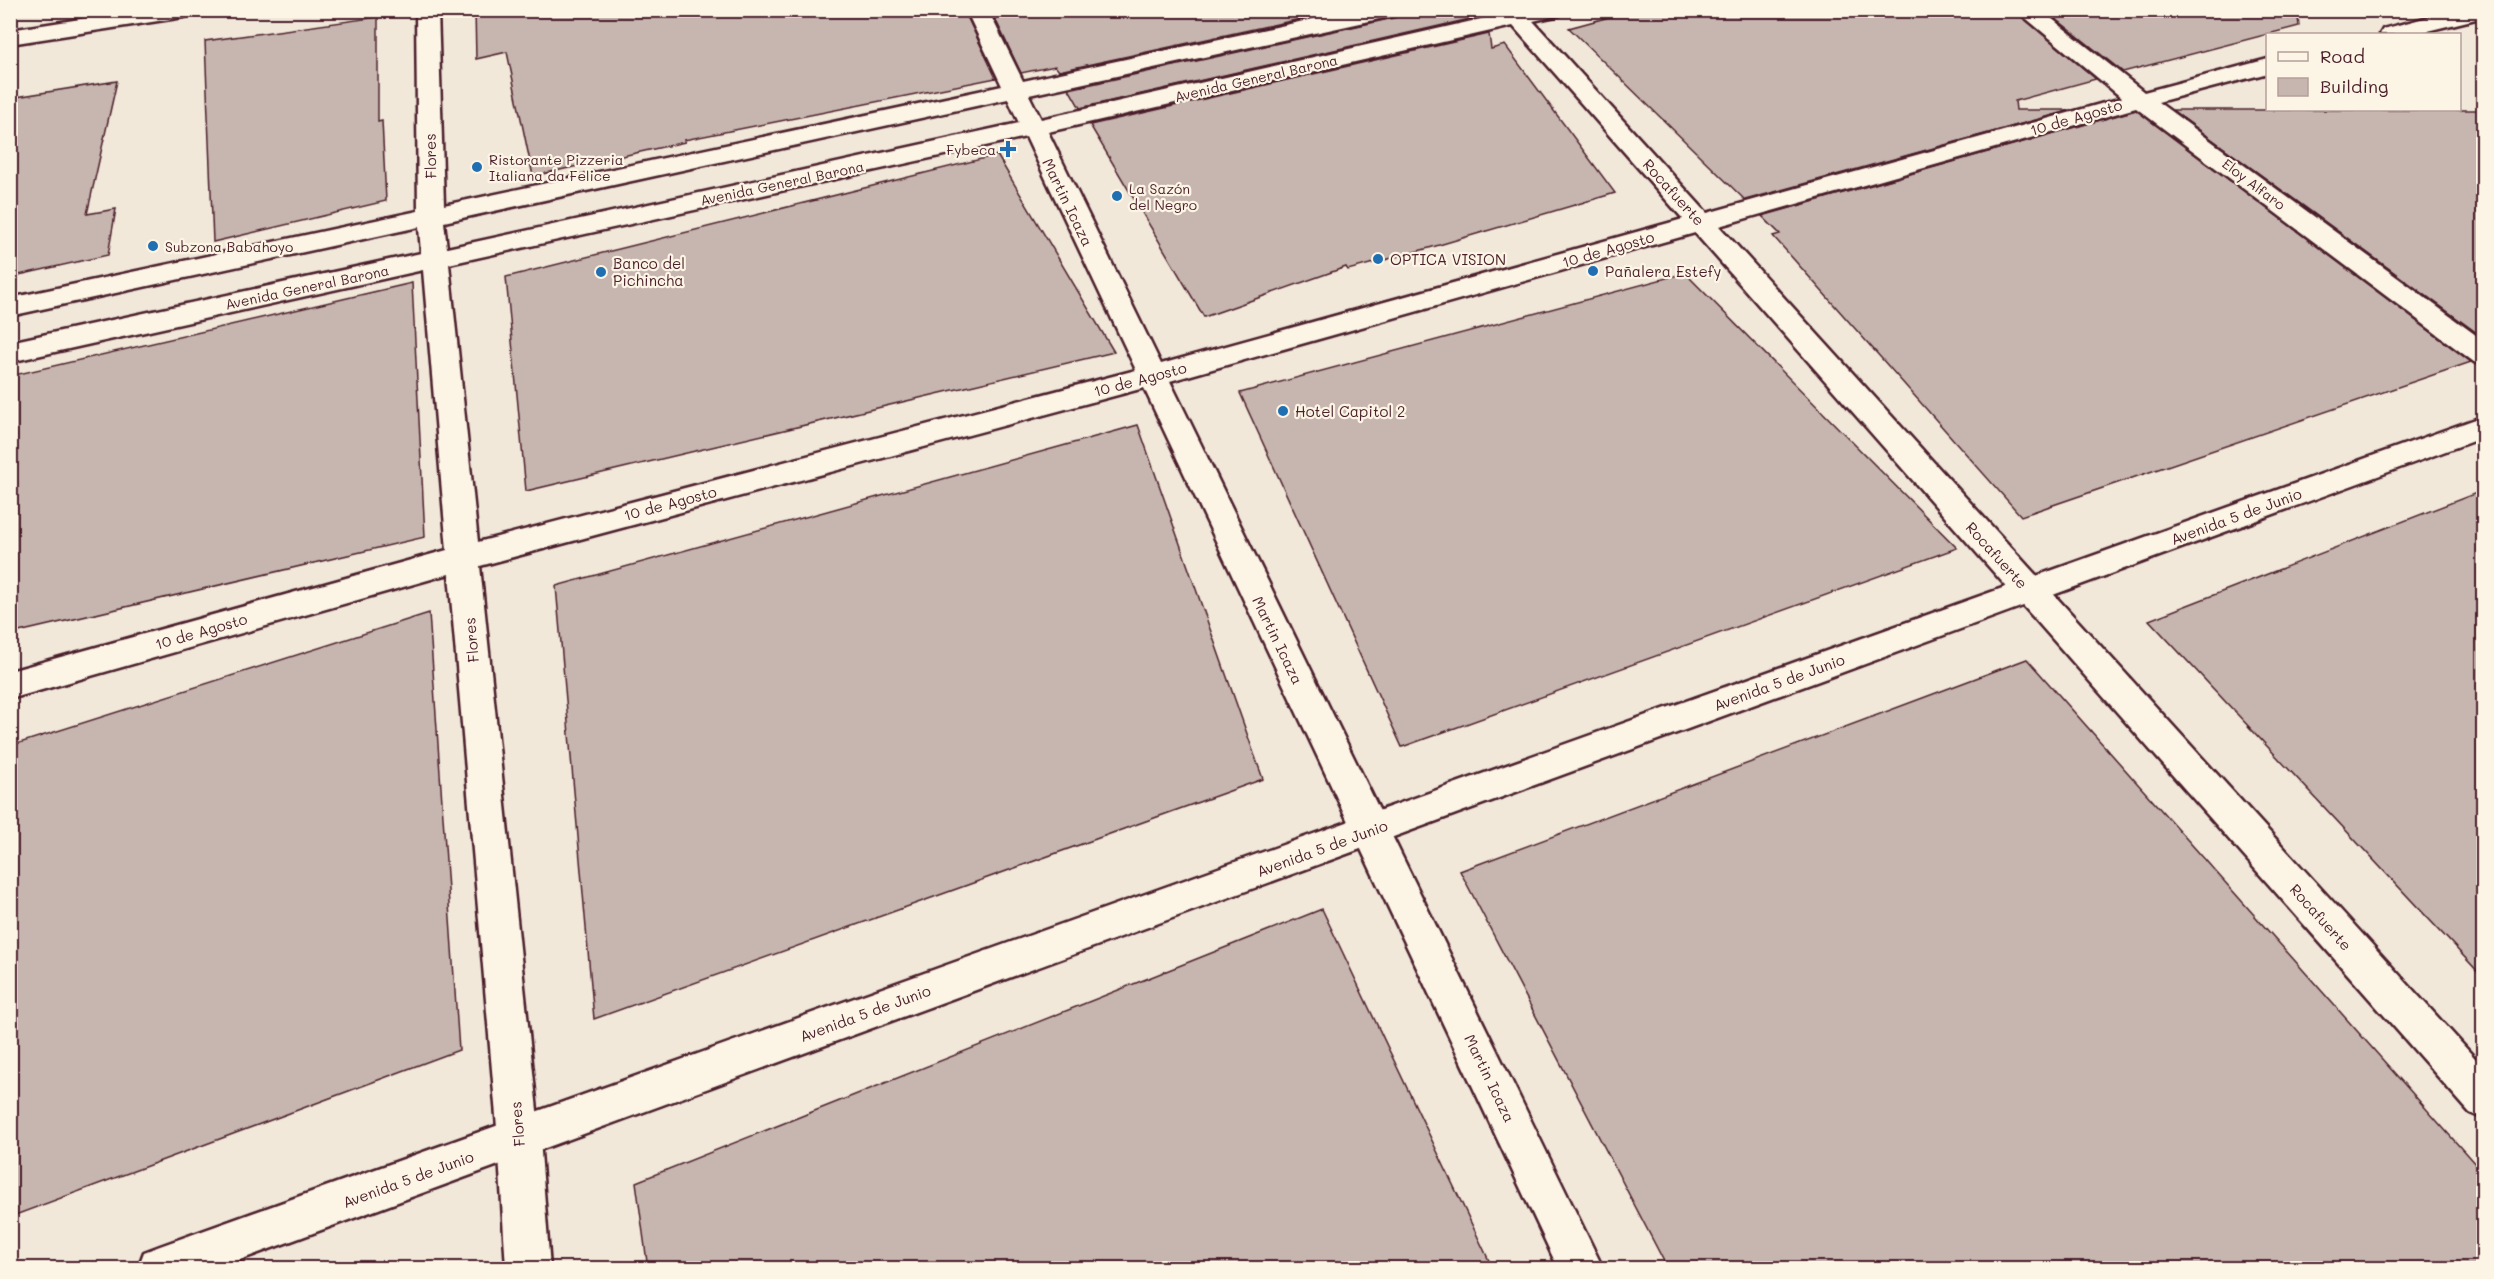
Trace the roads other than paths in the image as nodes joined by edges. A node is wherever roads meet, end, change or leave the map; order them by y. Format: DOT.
graph roads {
  1 [pos="184,10"];
  2 [pos="427,10"];
  3 [pos="977,10"];
  4 [pos="1388,10"];
  5 [pos="1552,10"];
  6 [pos="2027,10"];
  7 [pos="2483,10"];
  8 [pos="1515,14"];
  9 [pos="2395,33"];
  10 [pos="10,37"];
  11 [pos="2266,67"];
  12 [pos="1014,91"];
  13 [pos="2140,100"];
  14 [pos="1032,128"];
  15 [pos="431,217"];
  16 [pos="1701,223"];
  17 [pos="434,259"];
  18 [pos="10,308"];
  19 [pos="10,352"];
  20 [pos="2484,355"];
  21 [pos="1152,376"];
  22 [pos="2484,426"];
  23 [pos="464,558"];
  24 [pos="2029,592"];
  25 [pos="10,685"];
  26 [pos="1369,831"];
  27 [pos="2484,1099"];
  28 [pos="519,1138"];
  29 [pos="160,1269"];
  30 [pos="528,1269"];
  31 [pos="1581,1269"];
  1 -- 10 [label="street"];
  2 -- 15 [label="street, Flores"];
  3 -- 12 [label="street, Martin Icaza"];
  4 -- 12 [label="street"];
  5 -- 8 [label="street, Avenida General Barona"];
  6 -- 13 [label="street, Eloy Alfaro"];
  7 -- 9 [label="street"];
  8 -- 14 [label="street, Avenida General Barona"];
  8 -- 16 [label="street, Rocafuerte"];
  11 -- 13 [label="street, 10 de Agosto"];
  12 -- 14 [label="street, Martin Icaza"];
  12 -- 15 [label="street"];
  13 -- 16 [label="street, 10 de Agosto"];
  13 -- 20 [label="street, Eloy Alfaro"];
  14 -- 17 [label="street, Avenida General Barona"];
  14 -- 21 [label="street, Martin Icaza"];
  15 -- 17 [label="street, Flores"];
  15 -- 18 [label="street"];
  16 -- 21 [label="street, 10 de Agosto"];
  16 -- 24 [label="street, Rocafuerte"];
  17 -- 19 [label="street, Avenida General Barona"];
  17 -- 23 [label="street, Flores"];
  21 -- 23 [label="street, 10 de Agosto"];
  21 -- 26 [label="street, Martin Icaza"];
  22 -- 24 [label="street, Avenida 5 de Junio"];
  23 -- 25 [label="street, 10 de Agosto"];
  23 -- 28 [label="street, Flores"];
  24 -- 26 [label="street, Avenida 5 de Junio"];
  24 -- 27 [label="street, Rocafuerte"];
  26 -- 28 [label="street, Avenida 5 de Junio"];
  26 -- 31 [label="street, Martin Icaza"];
  28 -- 29 [label="street, Avenida 5 de Junio"];
  28 -- 30 [label="street, Flores"];
}
